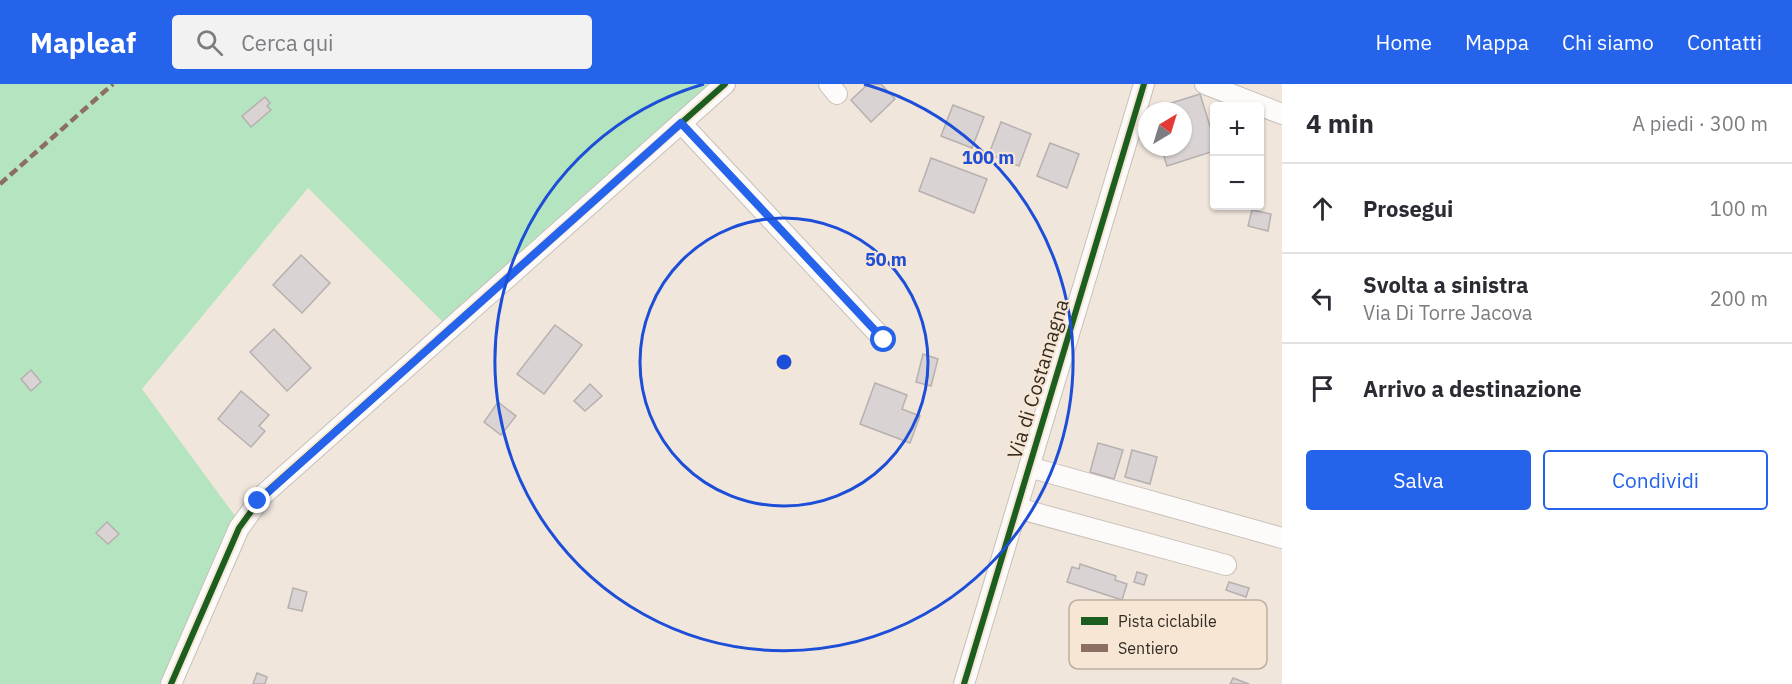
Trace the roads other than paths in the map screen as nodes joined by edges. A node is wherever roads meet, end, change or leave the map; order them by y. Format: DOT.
graph roads {
  1 [pos="725,84"];
  2 [pos="1144,84"];
  3 [pos="1205,84"];
  4 [pos="1282,114"];
  5 [pos="681,123"];
  6 [pos="884,340"];
  7 [pos="1029,467"];
  8 [pos="1017,508"];
  9 [pos="1282,538"];
  10 [pos="1226,565"];
  11 [pos="171,684"];
  12 [pos="964,684"];
  1 -- 5 [label="street"];
  2 -- 7 [label="street, Via di Costamagna"];
  3 -- 4 [label="street"];
  5 -- 6 [label="street"];
  5 -- 11 [label="street"];
  7 -- 8 [label="street, Via di Costamagna"];
  7 -- 9 [label="street"];
  8 -- 10 [label="street"];
  8 -- 12 [label="street, Via di Costamagna"];
}
